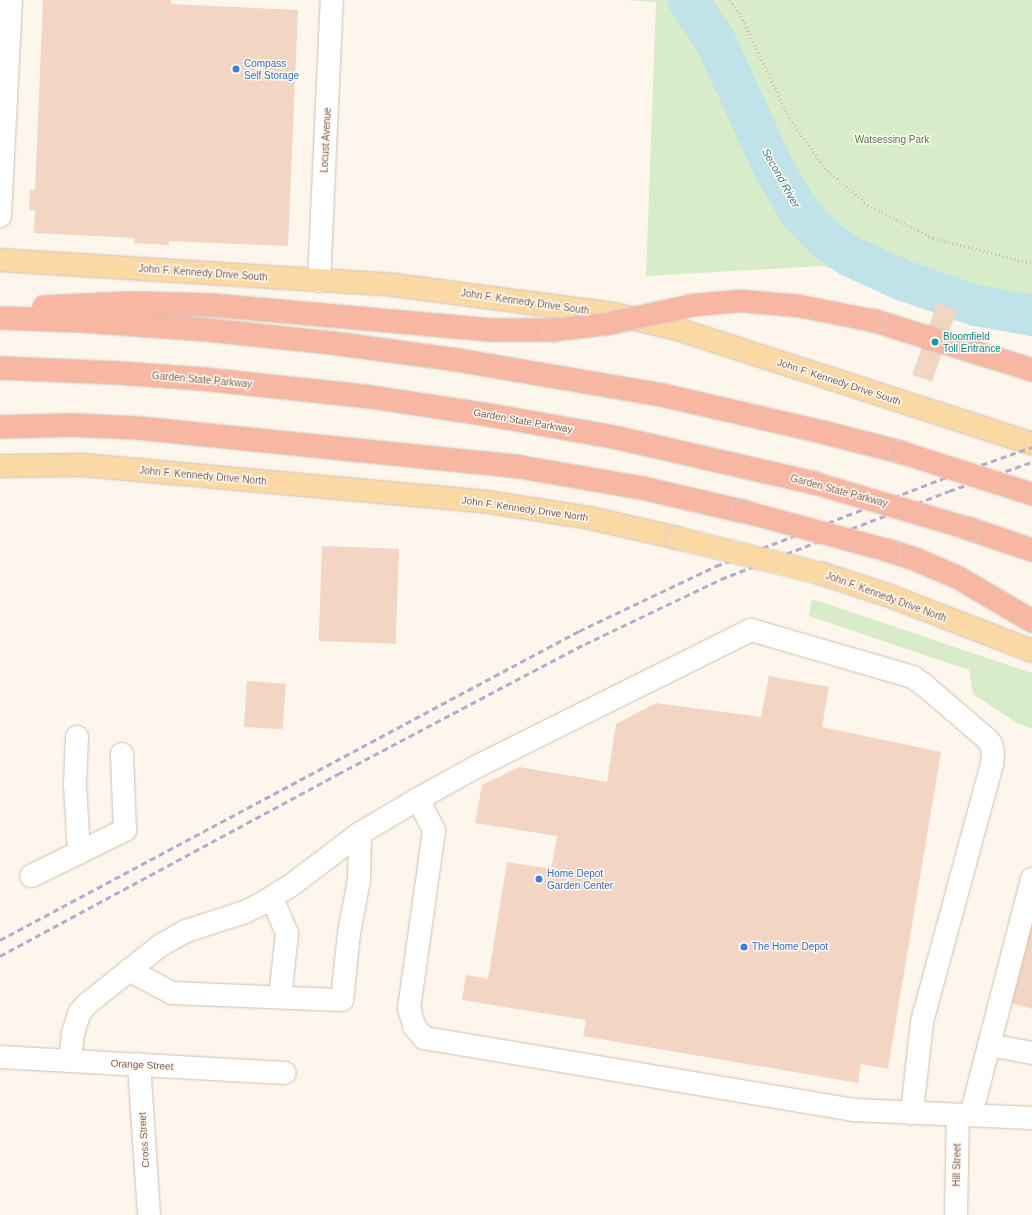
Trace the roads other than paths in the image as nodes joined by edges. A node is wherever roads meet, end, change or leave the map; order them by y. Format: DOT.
graph roads {
  1 [pos="11,0"];
  2 [pos="332,0"];
  3 [pos="0,216"];
  4 [pos="0,260"];
  5 [pos="319,281"];
  6 [pos="0,311"];
  7 [pos="0,318"];
  8 [pos="0,368"];
  9 [pos="1032,370"];
  10 [pos="0,427"];
  11 [pos="1032,444"];
  12 [pos="0,466"];
  13 [pos="1032,494"];
  14 [pos="1032,550"];
  15 [pos="1032,621"];
  16 [pos="1032,651"];
  17 [pos="76,737"];
  18 [pos="122,754"];
  19 [pos="418,799"];
  20 [pos="360,833"];
  21 [pos="78,853"];
  22 [pos="31,876"];
  23 [pos="1032,879"];
  24 [pos="272,898"];
  25 [pos="129,970"];
  26 [pos="280,997"];
  27 [pos="989,1045"];
  28 [pos="1032,1053"];
  29 [pos="0,1057"];
  30 [pos="70,1061"];
  31 [pos="139,1064"];
  32 [pos="285,1073"];
  33 [pos="912,1113"];
  34 [pos="965,1115"];
  35 [pos="1032,1118"];
  36 [pos="149,1215"];
  37 [pos="956,1215"];
  1 -- 3 [label="street"];
  2 -- 5 [label="street, Locust Avenue"];
  4 -- 5 [label="main road, John F. Kennedy Drive South"];
  5 -- 11 [label="main road, John F. Kennedy Drive South"];
  6 -- 9 [label="highway, bridge"];
  7 -- 13 [label="highway, bridge"];
  8 -- 14 [label="highway, Garden State Parkway, bridge"];
  10 -- 15 [label="highway, bridge"];
  12 -- 16 [label="main road, John F. Kennedy Drive North, bridge"];
  17 -- 21 [label="street"];
  18 -- 21 [label="street"];
  19 -- 20 [label="street"];
  19 -- 33 [label="street"];
  19 -- 33 [label="street"];
  20 -- 24 [label="street"];
  20 -- 26 [label="street"];
  21 -- 22 [label="street"];
  23 -- 27 [label="street, Hill Street"];
  24 -- 25 [label="street"];
  24 -- 26 [label="street"];
  25 -- 26 [label="street"];
  25 -- 30 [label="street"];
  27 -- 28 [label="street"];
  27 -- 34 [label="street, Hill Street"];
  29 -- 30 [label="street, Orange Street"];
  30 -- 31 [label="street, Orange Street"];
  31 -- 32 [label="street, Orange Street"];
  31 -- 36 [label="street, Cross Street"];
  33 -- 34 [label="street"];
  34 -- 35 [label="street"];
  34 -- 37 [label="street, Hill Street"];
}
